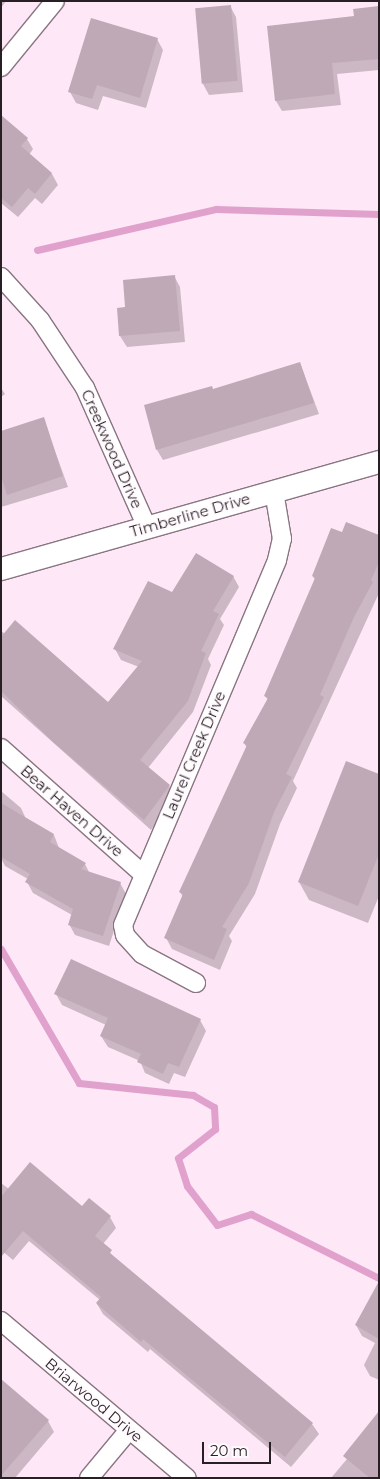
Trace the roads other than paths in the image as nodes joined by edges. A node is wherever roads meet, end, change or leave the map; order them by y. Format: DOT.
graph roads {
  1 [pos="55,1"];
  2 [pos="1,67"];
  3 [pos="1,277"];
  4 [pos="379,462"];
  5 [pos="274,491"];
  6 [pos="147,527"];
  7 [pos="1,569"];
  8 [pos="1,748"];
  9 [pos="143,874"];
  10 [pos="196,983"];
  11 [pos="1,1321"];
  12 [pos="130,1430"];
  13 [pos="89,1478"];
  14 [pos="187,1478"];
  1 -- 2 [label="street"];
  3 -- 6 [label="street, Creekwood Drive"];
  4 -- 5 [label="street, Timberline Drive"];
  5 -- 6 [label="street, Timberline Drive"];
  5 -- 9 [label="street, Laurel Creek Drive"];
  6 -- 7 [label="street, Timberline Drive"];
  8 -- 9 [label="street, Bear Haven Drive"];
  9 -- 10 [label="street, Laurel Creek Drive"];
  11 -- 12 [label="street, Briarwood Drive"];
  12 -- 13 [label="street"];
  12 -- 14 [label="street, Briarwood Drive"];
}
